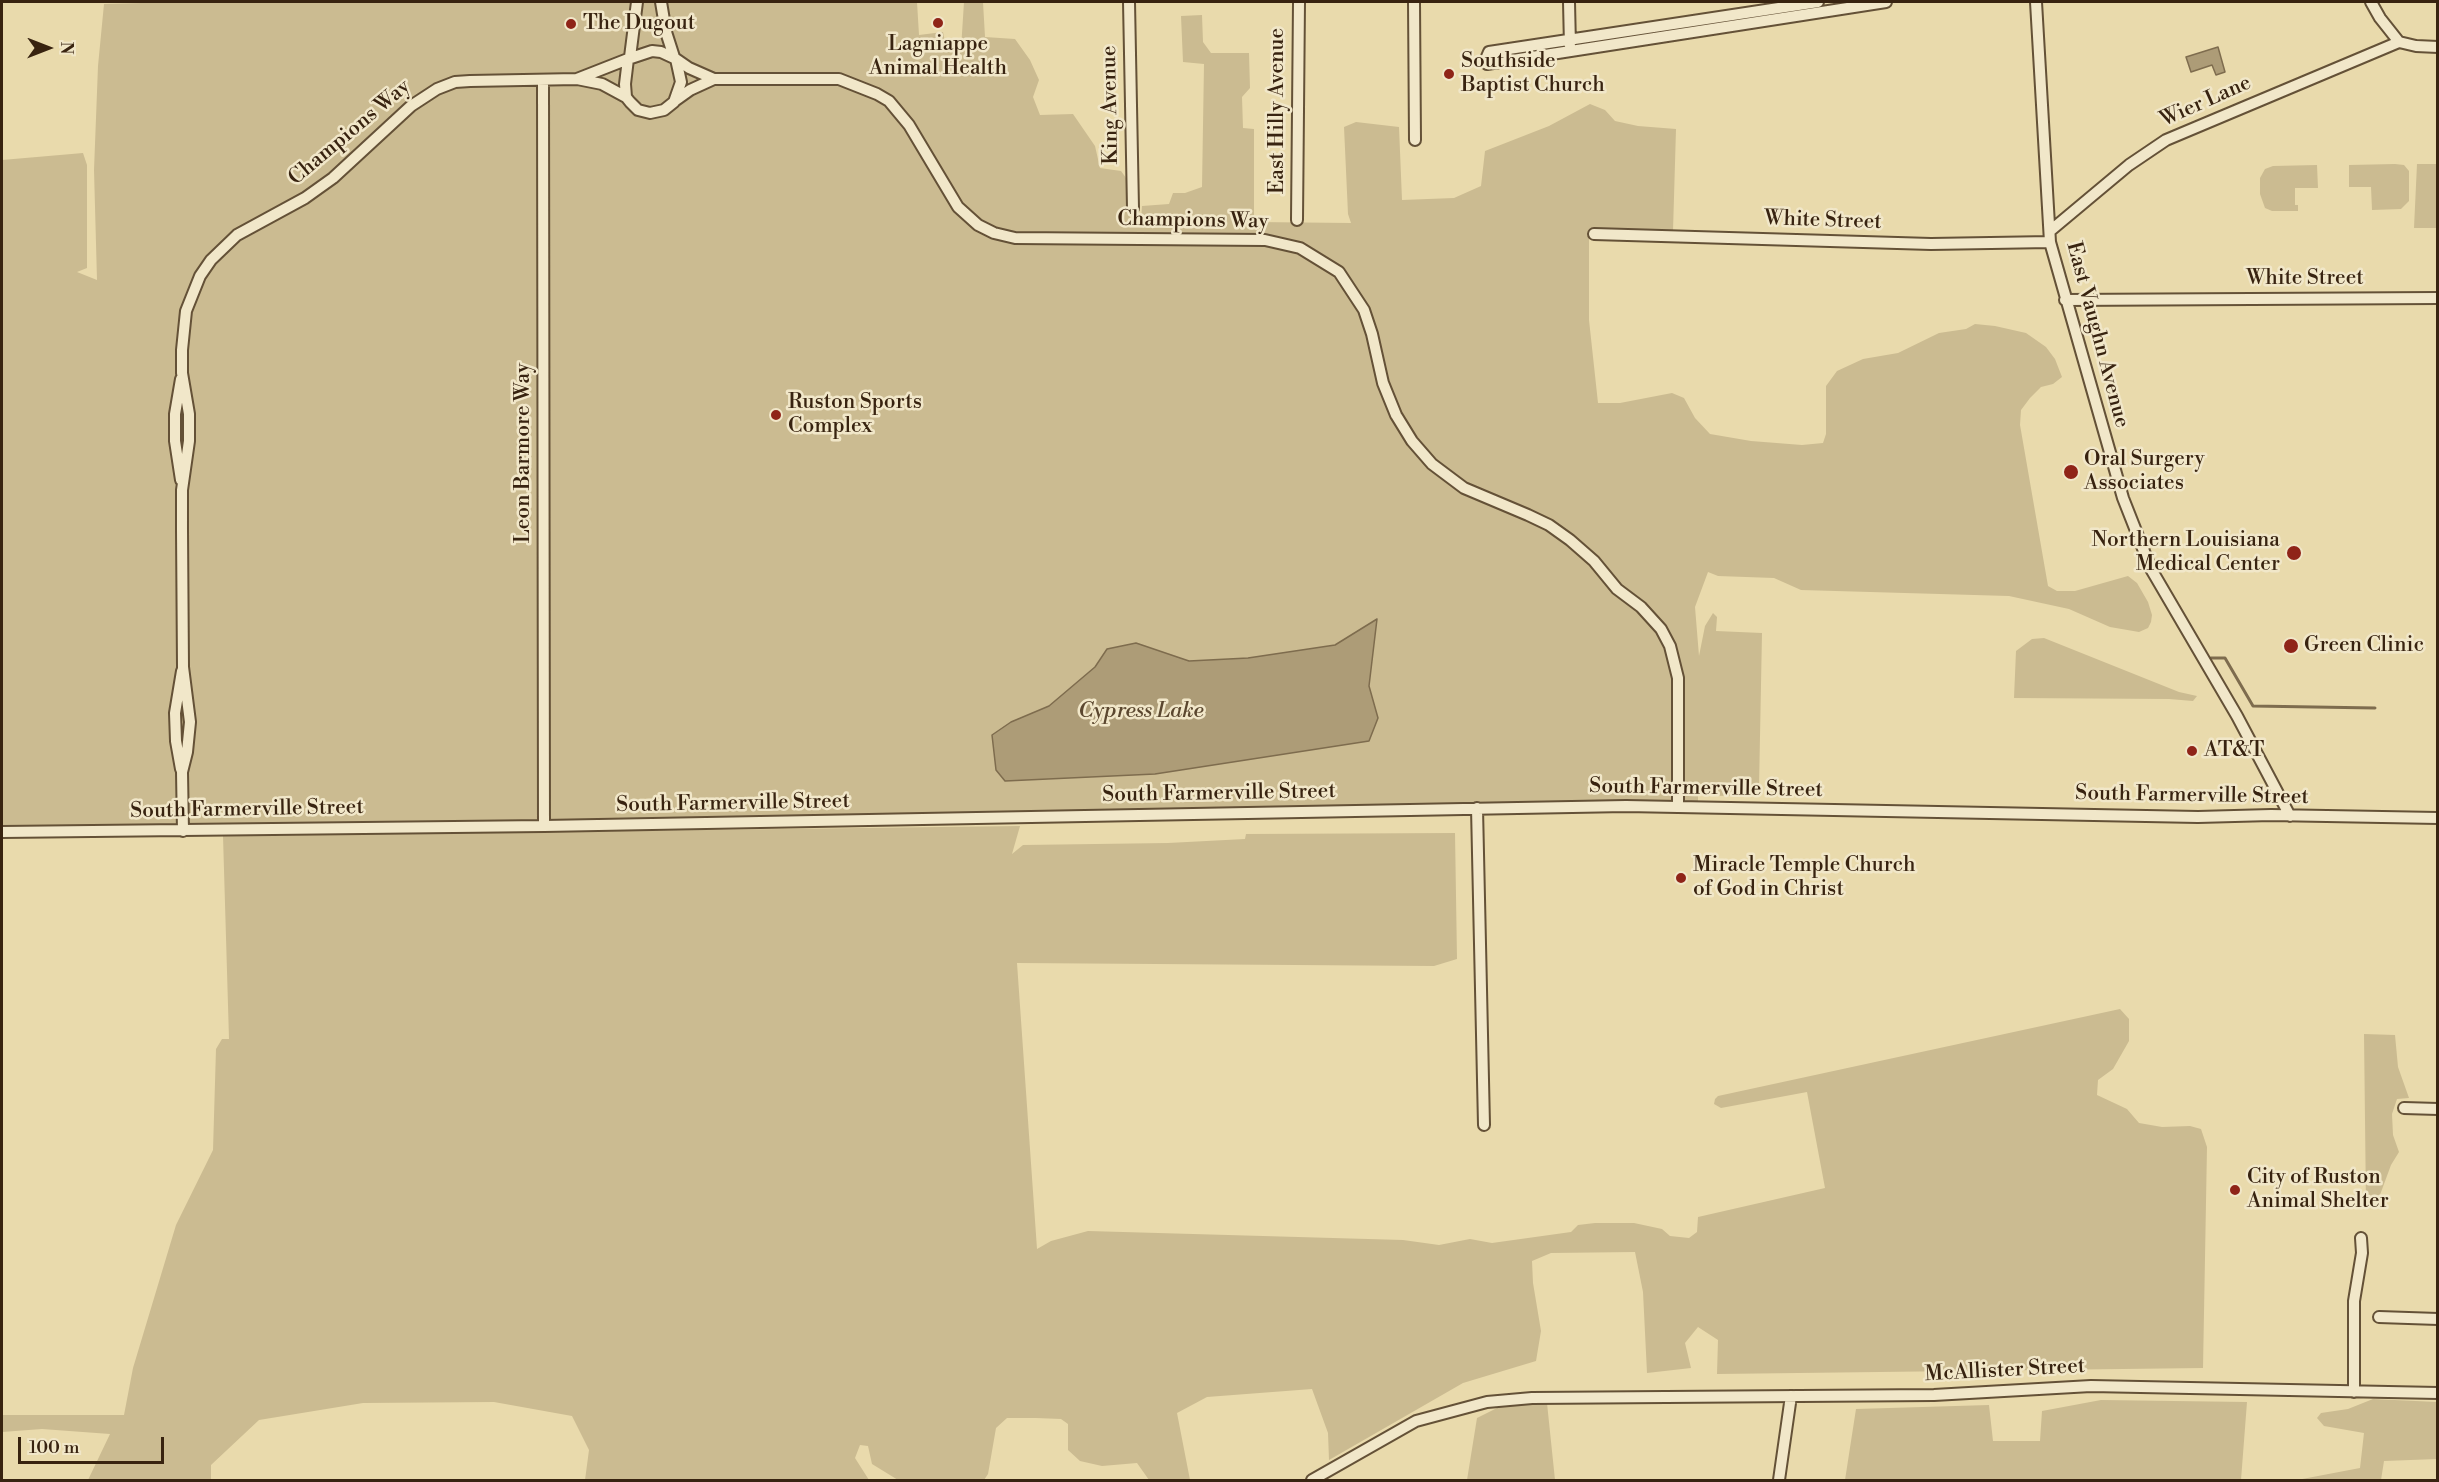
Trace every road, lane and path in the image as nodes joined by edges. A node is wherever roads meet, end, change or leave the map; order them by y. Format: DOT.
graph roads {
  1 [pos="638,2"];
  2 [pos="661,2"];
  3 [pos="1129,2"];
  4 [pos="1299,2"];
  5 [pos="1414,2"];
  6 [pos="1569,2"];
  7 [pos="1818,2"];
  8 [pos="1886,2"];
  9 [pos="2036,2"];
  10 [pos="2371,2"];
  11 [pos="1833,5"];
  12 [pos="2399,42"];
  13 [pos="1570,45"];
  14 [pos="2438,47"];
  15 [pos="629,58"];
  16 [pos="675,58"];
  17 [pos="577,79"];
  18 [pos="714,79"];
  19 [pos="543,80"];
  20 [pos="627,96"];
  21 [pos="674,102"];
  22 [pos="1415,140"];
  23 [pos="1133,208"];
  24 [pos="1297,220"];
  25 [pos="1594,234"];
  26 [pos="2050,236"];
  27 [pos="2438,298"];
  28 [pos="2065,300"];
  29 [pos="1678,807"];
  30 [pos="1477,808"];
  31 [pos="2290,816"];
  32 [pos="2438,818"];
  33 [pos="544,826"];
  34 [pos="2,831"];
  35 [pos="183,831"];
  36 [pos="2404,1108"];
  37 [pos="2438,1109"];
  38 [pos="1484,1125"];
  39 [pos="2361,1238"];
  40 [pos="2379,1317"];
  41 [pos="2438,1319"];
  42 [pos="2354,1392"];
  43 [pos="2438,1393"];
  44 [pos="1791,1396"];
  45 [pos="1312,1480"];
  46 [pos="1779,1480"];
  1 -- 15 [label="street"];
  2 -- 16 [label="street"];
  3 -- 23 [label="street, King Avenue"];
  4 -- 24 [label="street, East Hilly Avenue"];
  5 -- 22 [label="street"];
  6 -- 13 [label="street"];
  7 -- 13 [label="street"];
  8 -- 11 [label="street"];
  9 -- 26 [label="street, East Vaughn Avenue"];
  10 -- 12 [label="street"];
  11 -- 13 [label="street"];
  12 -- 14 [label="street"];
  12 -- 26 [label="street, Wier Lane"];
  13 -- 13 [label="street"];
  15 -- 16 [label="street, Champions Way"];
  15 -- 17 [label="street, Champions Way"];
  15 -- 20 [label="street"];
  16 -- 18 [label="street, Champions Way"];
  16 -- 21 [label="street"];
  17 -- 19 [label="street, Champions Way"];
  17 -- 20 [label="street, Champions Way"];
  18 -- 21 [label="street, Champions Way"];
  18 -- 29 [label="street, Champions Way"];
  19 -- 33 [label="street, Leon Barmore Way"];
  19 -- 35 [label="street, Champions Way"];
  20 -- 21 [label="street, Champions Way"];
  25 -- 26 [label="street, White Street"];
  26 -- 28 [label="street, East Vaughn Avenue"];
  27 -- 28 [label="street, White Street"];
  28 -- 31 [label="street, East Vaughn Avenue"];
  29 -- 30 [label="street, South Farmerville Street"];
  29 -- 31 [label="street, South Farmerville Street"];
  30 -- 33 [label="street, South Farmerville Street"];
  30 -- 38 [label="street"];
  31 -- 32 [label="street, South Farmerville Street"];
  33 -- 35 [label="street, South Farmerville Street"];
  34 -- 35 [label="street, South Farmerville Street"];
  36 -- 37 [label="street"];
  39 -- 42 [label="street"];
  40 -- 41 [label="street"];
  42 -- 43 [label="street, McAllister Street"];
  42 -- 44 [label="street, McAllister Street"];
  44 -- 45 [label="street, McAllister Street"];
  44 -- 46 [label="street"];
}
